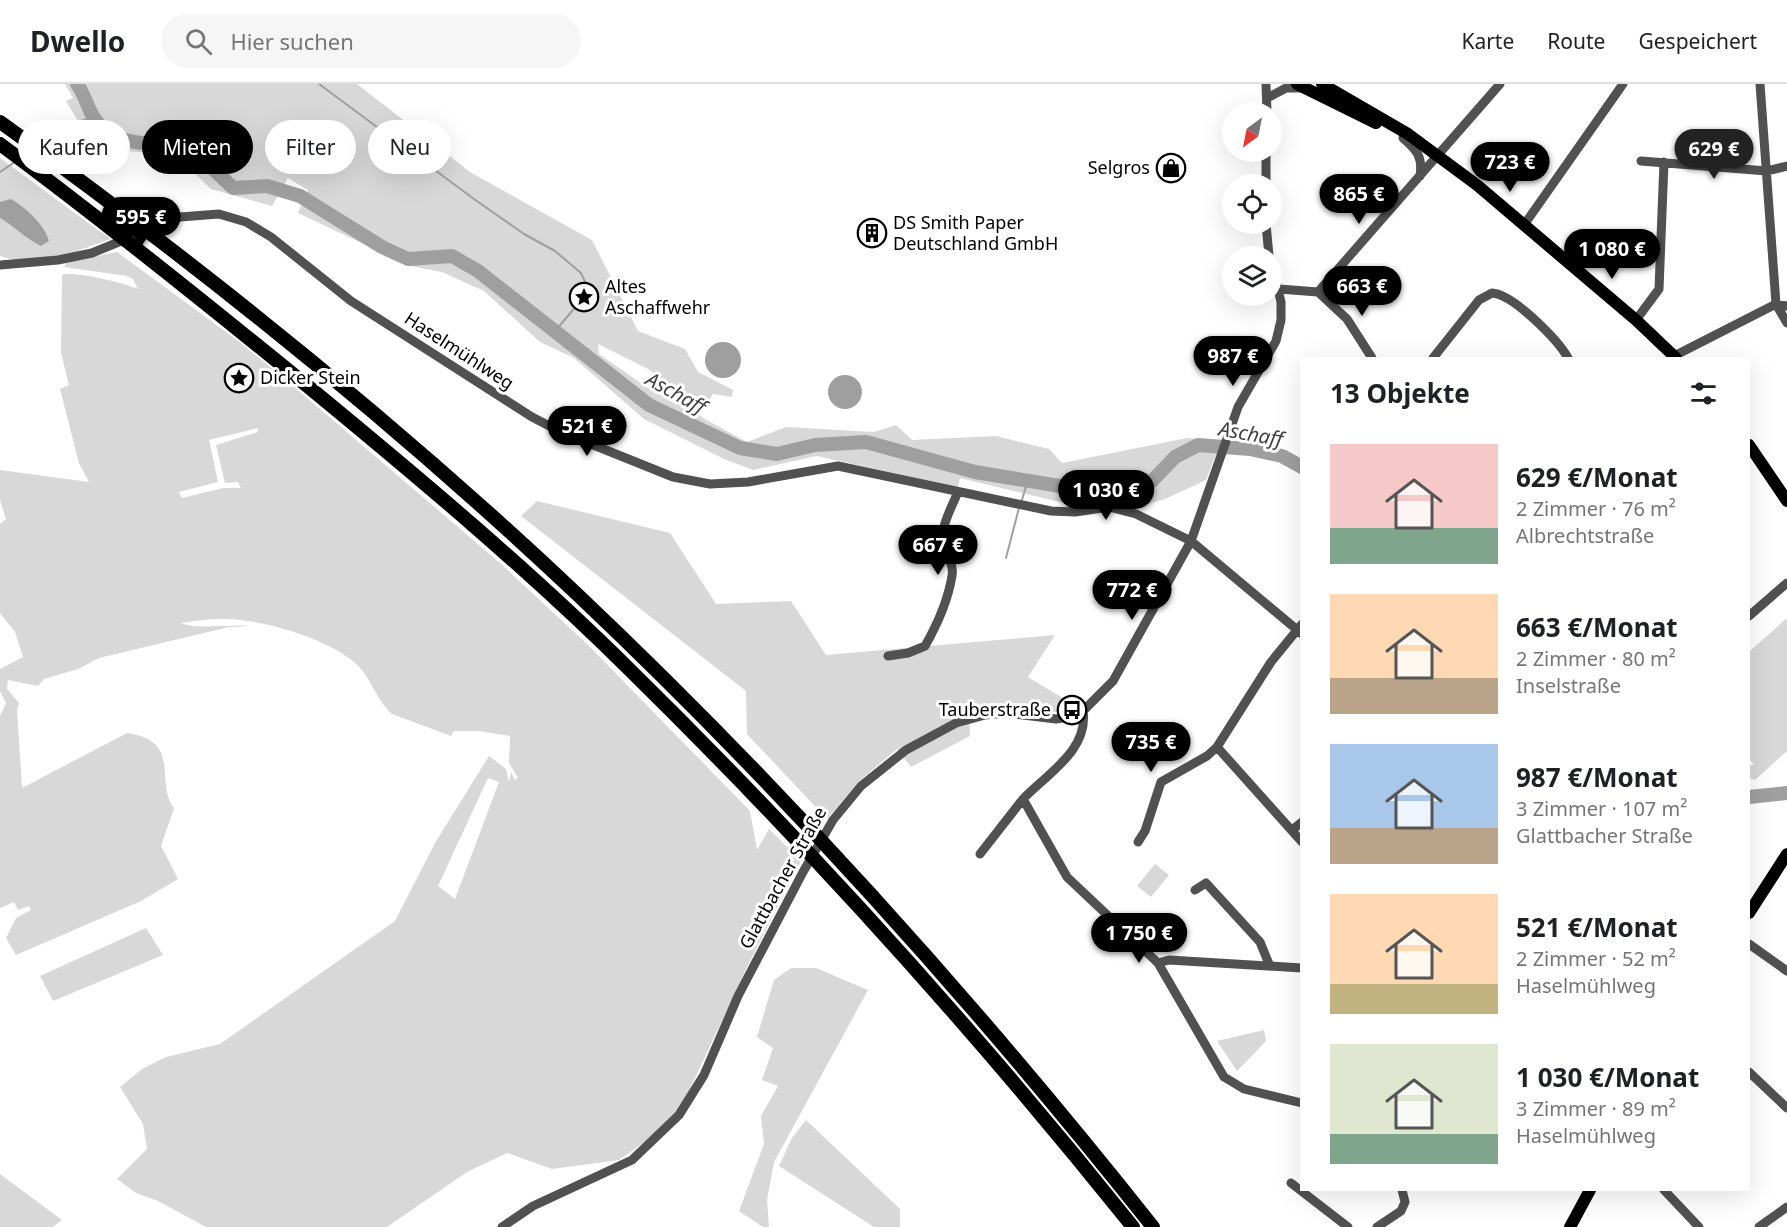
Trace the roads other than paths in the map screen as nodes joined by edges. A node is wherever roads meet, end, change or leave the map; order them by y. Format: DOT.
graph roads {
  1 [pos="1266,84"];
  2 [pos="1273,84"];
  3 [pos="1322,84"];
  4 [pos="1500,84"];
  5 [pos="1623,84"];
  6 [pos="1760,84"];
  7 [pos="1300,86"];
  8 [pos="1268,102"];
  9 [pos="1269,102"];
  10 [pos="1271,102"];
  11 [pos="0,122"];
  12 [pos="1403,138"];
  13 [pos="0,144"];
  14 [pos="1438,155"];
  15 [pos="1641,160"];
  16 [pos="1664,162"];
  17 [pos="1787,166"];
  18 [pos="1767,171"];
  19 [pos="1420,176"];
  20 [pos="1524,225"];
  21 [pos="0,265"];
  22 [pos="1282,289"];
  23 [pos="1318,292"];
  24 [pos="1776,304"];
  25 [pos="1280,306"];
  26 [pos="1787,306"];
  27 [pos="1636,320"];
  28 [pos="1787,323"];
  29 [pos="1371,357"];
  30 [pos="1434,357"];
  31 [pos="1567,357"];
  32 [pos="1675,357"];
  33 [pos="1750,446"];
  34 [pos="958,492"];
  35 [pos="1787,501"];
  36 [pos="1191,541"];
  37 [pos="1787,583"];
  38 [pos="1750,615"];
  39 [pos="1300,629"];
  40 [pos="888,656"];
  41 [pos="1083,711"];
  42 [pos="1217,747"];
  43 [pos="1023,799"];
  44 [pos="1300,824"];
  45 [pos="1292,830"];
  46 [pos="1300,840"];
  47 [pos="1138,842"];
  48 [pos="980,854"];
  49 [pos="1787,854"];
  50 [pos="1196,890"];
  51 [pos="1750,911"];
  52 [pos="1750,945"];
  53 [pos="1158,963"];
  54 [pos="1269,964"];
  55 [pos="1300,968"];
  56 [pos="1787,971"];
  57 [pos="1750,1073"];
  58 [pos="1300,1102"];
  59 [pos="1787,1108"];
  60 [pos="1291,1183"];
  61 [pos="1300,1190"];
  62 [pos="1301,1191"];
  63 [pos="1402,1191"];
  64 [pos="1589,1191"];
  65 [pos="1665,1191"];
  66 [pos="1787,1207"];
  67 [pos="502,1227"];
  68 [pos="1133,1227"];
  69 [pos="1153,1227"];
  70 [pos="1348,1227"];
  71 [pos="1377,1227"];
  72 [pos="1570,1227"];
  73 [pos="1699,1227"];
  74 [pos="1759,1227"];
  1 -- 8 [label="street"];
  2 -- 9 [label="street"];
  3 -- 14 [label="main road"];
  4 -- 14 [label="street"];
  5 -- 20 [label="street"];
  6 -- 18 [label="street"];
  7 -- 10 [label="street"];
  7 -- 12 [label="main road"];
  11 -- 69 [label="highway"];
  12 -- 14 [label="main road"];
  12 -- 19 [label="street"];
  13 -- 68 [label="highway"];
  14 -- 19 [label="street"];
  14 -- 20 [label="main road"];
  15 -- 16 [label="street"];
  16 -- 18 [label="street"];
  16 -- 27 [label="street"];
  17 -- 18 [label="street"];
  18 -- 24 [label="street"];
  19 -- 23 [label="street"];
  20 -- 27 [label="main road"];
  21 -- 34 [label="street, Haselmühlweg"];
  22 -- 23 [label="street"];
  23 -- 29 [label="street"];
  24 -- 26 [label="street"];
  24 -- 28 [label="street"];
  24 -- 32 [label="street"];
  25 -- 36 [label="street, Glattbacher Straße"];
  27 -- 32 [label="main road"];
  30 -- 31 [label="street"];
  33 -- 35 [label="main road"];
  34 -- 36 [label="street, Haselmühlweg"];
  34 -- 40 [label="street"];
  36 -- 39 [label="street, Haselmühlweg"];
  36 -- 41 [label="street, Glattbacher Straße"];
  37 -- 38 [label="street"];
  39 -- 42 [label="street"];
  41 -- 43 [label="street"];
  41 -- 67 [label="street, Glattbacher Straße"];
  42 -- 45 [label="street"];
  42 -- 47 [label="street"];
  43 -- 48 [label="street"];
  43 -- 53 [label="street"];
  44 -- 45 [label="street"];
  45 -- 46 [label="street"];
  49 -- 51 [label="main road"];
  50 -- 54 [label="street"];
  52 -- 56 [label="street"];
  53 -- 54 [label="street"];
  53 -- 58 [label="street"];
  54 -- 55 [label="street"];
  57 -- 59 [label="street"];
  60 -- 61 [label="street"];
  62 -- 70 [label="street"];
  63 -- 71 [label="street"];
  64 -- 72 [label="main road"];
  65 -- 73 [label="street"];
  66 -- 74 [label="street"];
}
